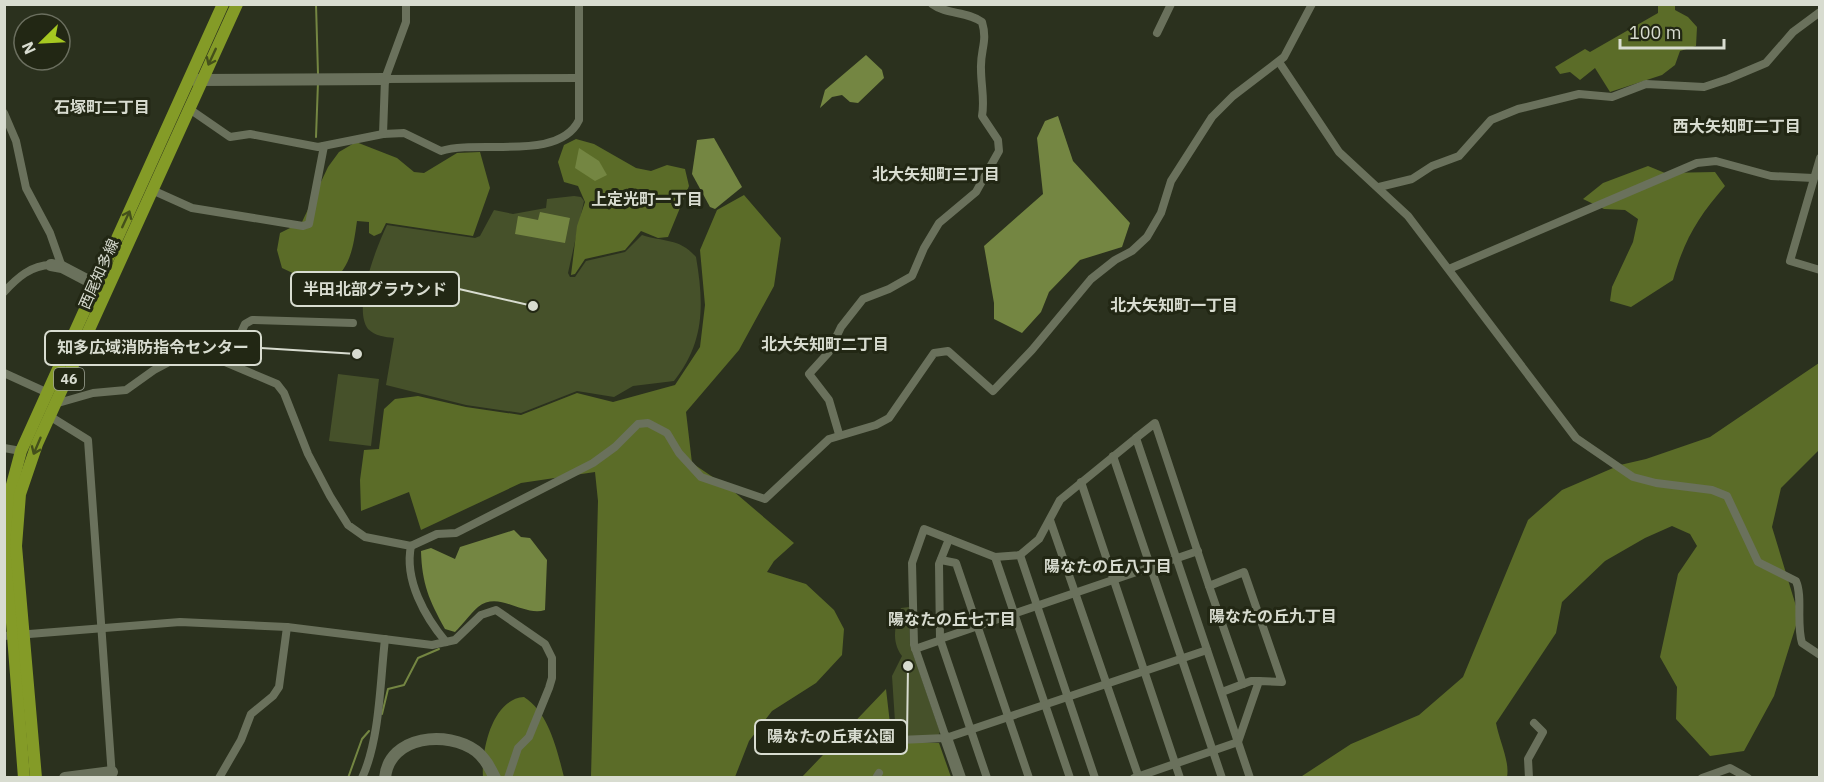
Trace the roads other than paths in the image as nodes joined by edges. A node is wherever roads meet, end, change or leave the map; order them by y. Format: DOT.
graph roads {
  1 [pos="224,4"];
  2 [pos="237,4"];
  3 [pos="406,4"];
  4 [pos="579,4"];
  5 [pos="932,4"];
  6 [pos="1171,4"];
  7 [pos="1312,4"];
  8 [pos="1820,12"];
  9 [pos="1157,33"];
  10 [pos="1279,62"];
  11 [pos="578,78"];
  12 [pos="385,79"];
  13 [pos="195,80"];
  14 [pos="188,108"];
  15 [pos="4,113"];
  16 [pos="383,134"];
  17 [pos="324,146"];
  18 [pos="1820,158"];
  19 [pos="1813,178"];
  20 [pos="1379,187"];
  21 [pos="152,190"];
  22 [pos="57,266"];
  23 [pos="1449,269"];
  24 [pos="1820,270"];
  25 [pos="96,285"];
  26 [pos="108,290"];
  27 [pos="4,292"];
  28 [pos="353,323"];
  29 [pos="220,357"];
  30 [pos="4,373"];
  31 [pos="48,393"];
  32 [pos="58,403"];
  33 [pos="51,417"];
  34 [pos="839,434"];
  35 [pos="1136,438"];
  36 [pos="4,448"];
  37 [pos="21,452"];
  38 [pos="1113,456"];
  39 [pos="1081,482"];
  40 [pos="1050,520"];
  41 [pos="949,539"];
  42 [pos="411,546"];
  43 [pos="1198,551"];
  44 [pos="1020,555"];
  45 [pos="995,557"];
  46 [pos="1177,559"];
  47 [pos="941,560"];
  48 [pos="1153,567"];
  49 [pos="1115,581"];
  50 [pos="1209,586"];
  51 [pos="1077,594"];
  52 [pos="1038,607"];
  53 [pos="1014,615"];
  54 [pos="287,627"];
  55 [pos="977,627"];
  56 [pos="100,628"];
  57 [pos="13,635"];
  58 [pos="385,639"];
  59 [pos="940,639"];
  60 [pos="446,642"];
  61 [pos="915,649"];
  62 [pos="1207,650"];
  63 [pos="1820,655"];
  64 [pos="1181,658"];
  65 [pos="1144,671"];
  66 [pos="1259,681"];
  67 [pos="1106,684"];
  68 [pos="1243,684"];
  69 [pos="1222,692"];
  70 [pos="1068,696"];
  71 [pos="1045,704"];
  72 [pos="1007,717"];
  73 [pos="1534,723"];
  74 [pos="971,731"];
  75 [pos="946,738"];
  76 [pos="899,740"];
  77 [pos="1239,742"];
  78 [pos="1213,751"];
  79 [pos="1176,764"];
  80 [pos="112,775"];
  81 [pos="24,777"];
  82 [pos="36,777"];
  83 [pos="64,777"];
  84 [pos="219,777"];
  85 [pos="362,777"];
  86 [pos="385,777"];
  87 [pos="495,777"];
  88 [pos="508,777"];
  89 [pos="960,777"];
  90 [pos="987,777"];
  91 [pos="1029,777"];
  92 [pos="1070,777"];
  93 [pos="1095,777"];
  94 [pos="1137,777"];
  95 [pos="1180,777"];
  96 [pos="1222,777"];
  97 [pos="1250,777"];
  98 [pos="1529,777"];
  99 [pos="1702,777"];
  100 [pos="1748,777"];
  1 -- 13 [label="main road, 西尾知多線 / 46"];
  2 -- 13 [label="main road, 西尾知多線 / 46, one-way"];
  3 -- 12 [label="street"];
  4 -- 11 [label="street"];
  5 -- 34 [label="street"];
  6 -- 9 [label="street"];
  7 -- 10 [label="street"];
  8 -- 20 [label="street"];
  10 -- 20 [label="street"];
  10 -- 34 [label="street"];
  11 -- 12 [label="street"];
  11 -- 16 [label="street"];
  12 -- 13 [label="street"];
  12 -- 16 [label="street"];
  13 -- 14 [label="main road, 西尾知多線 / 46"];
  25 -- 13 [label="main road, 西尾知多線 / 46, one-way"];
  14 -- 17 [label="street"];
  14 -- 21 [label="main road, 西尾知多線 / 46"];
  15 -- 22 [label="street"];
  16 -- 17 [label="street"];
  17 -- 21 [label="street"];
  18 -- 19 [label="street"];
  19 -- 23 [label="street"];
  19 -- 24 [label="street"];
  20 -- 23 [label="street"];
  21 -- 26 [label="main road, 西尾知多線 / 46"];
  22 -- 25 [label="street"];
  22 -- 27 [label="street"];
  23 -- 63 [label="street"];
  25 -- 26 [label="street"];
  25 -- 31 [label="main road, 西尾知多線 / 46"];
  26 -- 32 [label="main road, 西尾知多線 / 46"];
  28 -- 29 [label="street"];
  29 -- 32 [label="street"];
  29 -- 42 [label="street"];
  30 -- 31 [label="street"];
  31 -- 37 [label="main road, 西尾知多線 / 46"];
  32 -- 33 [label="main road, 西尾知多線 / 46"];
  33 -- 56 [label="street"];
  33 -- 57 [label="main road, 西尾知多線 / 46, one-way"];
  34 -- 42 [label="street"];
  35 -- 38 [label="street"];
  35 -- 43 [label="street"];
  35 -- 46 [label="street"];
  36 -- 37 [label="street"];
  37 -- 57 [label="main road, 西尾知多線 / 46"];
  38 -- 39 [label="street"];
  38 -- 48 [label="street"];
  39 -- 40 [label="street"];
  39 -- 49 [label="street"];
  40 -- 44 [label="street"];
  40 -- 51 [label="street"];
  41 -- 45 [label="street"];
  41 -- 47 [label="street"];
  41 -- 61 [label="street"];
  42 -- 60 [label="street"];
  43 -- 46 [label="street"];
  43 -- 50 [label="street"];
  44 -- 45 [label="street"];
  44 -- 52 [label="street"];
  45 -- 53 [label="street"];
  46 -- 48 [label="street"];
  46 -- 62 [label="street"];
  47 -- 55 [label="street"];
  47 -- 59 [label="street"];
  48 -- 49 [label="street"];
  48 -- 64 [label="street"];
  49 -- 51 [label="street"];
  49 -- 65 [label="street"];
  50 -- 66 [label="street"];
  50 -- 68 [label="street"];
  51 -- 52 [label="street"];
  51 -- 67 [label="street"];
  52 -- 53 [label="street"];
  52 -- 70 [label="street"];
  53 -- 55 [label="street"];
  53 -- 71 [label="street"];
  54 -- 56 [label="street"];
  54 -- 58 [label="street"];
  54 -- 84 [label="street"];
  55 -- 59 [label="street"];
  55 -- 72 [label="street"];
  56 -- 57 [label="street"];
  56 -- 80 [label="street"];
  57 -- 81 [label="main road, 西尾知多線 / 46"];
  57 -- 82 [label="main road, 西尾知多線 / 46"];
  58 -- 60 [label="street"];
  58 -- 85 [label="street"];
  59 -- 61 [label="street"];
  59 -- 74 [label="street"];
  60 -- 88 [label="street"];
  61 -- 75 [label="street"];
  62 -- 64 [label="street"];
  62 -- 69 [label="street"];
  64 -- 65 [label="street"];
  64 -- 78 [label="street"];
  65 -- 67 [label="street"];
  65 -- 79 [label="street"];
  66 -- 68 [label="street"];
  66 -- 77 [label="street"];
  67 -- 70 [label="street"];
  67 -- 94 [label="street"];
  68 -- 69 [label="street"];
  69 -- 77 [label="street"];
  70 -- 71 [label="street"];
  70 -- 93 [label="street"];
  71 -- 72 [label="street"];
  71 -- 92 [label="street"];
  72 -- 74 [label="street"];
  72 -- 91 [label="street"];
  73 -- 98 [label="street"];
  74 -- 75 [label="street"];
  74 -- 90 [label="street"];
  75 -- 76 [label="street"];
  75 -- 89 [label="street"];
  77 -- 78 [label="street"];
  77 -- 97 [label="street"];
  78 -- 79 [label="street"];
  78 -- 96 [label="street"];
  79 -- 94 [label="street"];
  79 -- 95 [label="street"];
  80 -- 83 [label="street"];
  86 -- 87 [label="street"];
  99 -- 100 [label="street"];
}
